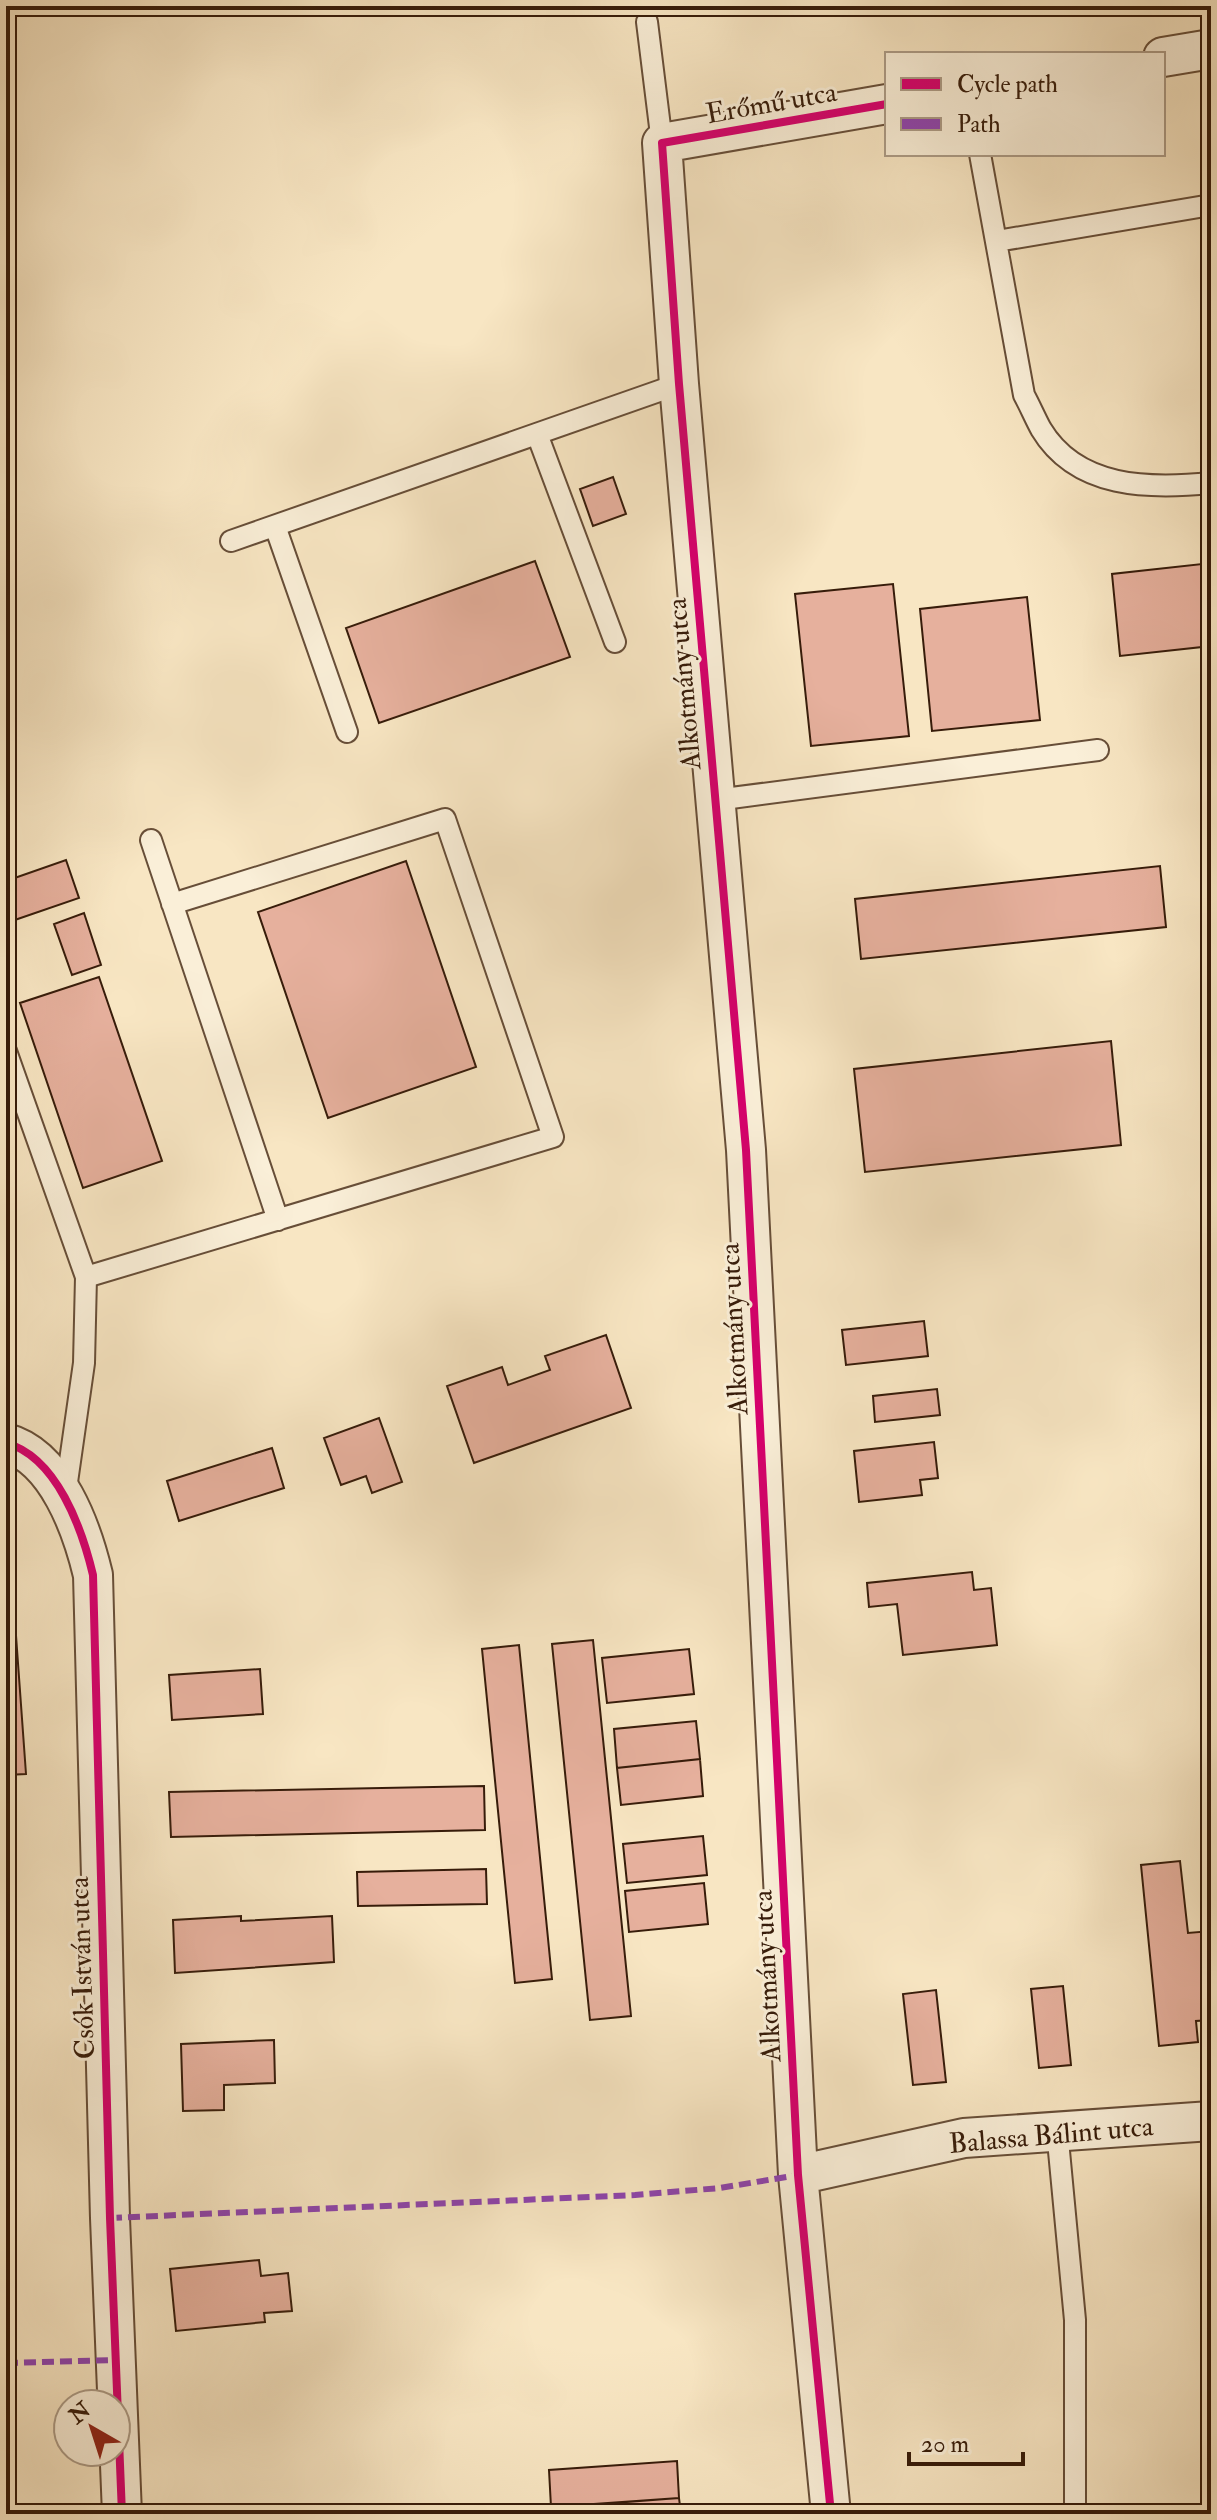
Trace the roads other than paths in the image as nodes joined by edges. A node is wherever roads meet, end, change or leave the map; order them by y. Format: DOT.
graph roads {
  1 [pos="647,22"];
  2 [pos="1211,49"];
  3 [pos="1165,57"];
  4 [pos="885,104"];
  5 [pos="662,143"];
  6 [pos="980,156"];
  7 [pos="1211,205"];
  8 [pos="997,241"];
  9 [pos="679,384"];
  10 [pos="537,434"];
  11 [pos="1211,483"];
  12 [pos="275,526"];
  13 [pos="231,541"];
  14 [pos="615,642"];
  15 [pos="347,732"];
  16 [pos="1098,750"];
  17 [pos="716,800"];
  18 [pos="151,840"];
  19 [pos="172,904"];
  20 [pos="6,1051"];
  21 [pos="278,1220"];
  22 [pos="86,1277"];
  23 [pos="12,1444"];
  24 [pos="65,1497"];
  25 [pos="1211,2121"];
  26 [pos="1057,2130"];
  27 [pos="798,2175"];
  28 [pos="122,2514"];
  29 [pos="831,2514"];
  30 [pos="1075,2514"];
  1 -- 5 [label="lane"];
  2 -- 3 [label="street"];
  4 -- 5 [label="street, Erőmű utca"];
  5 -- 9 [label="street, Alkotmány utca"];
  6 -- 8 [label="lane"];
  7 -- 8 [label="lane"];
  8 -- 11 [label="lane"];
  9 -- 10 [label="lane"];
  9 -- 17 [label="street, Alkotmány utca"];
  10 -- 12 [label="lane"];
  10 -- 14 [label="lane"];
  12 -- 13 [label="lane"];
  12 -- 15 [label="lane"];
  16 -- 17 [label="lane"];
  17 -- 27 [label="street, Alkotmány utca"];
  18 -- 19 [label="lane"];
  19 -- 21 [label="lane"];
  19 -- 21 [label="lane"];
  20 -- 22 [label="lane"];
  21 -- 22 [label="lane"];
  22 -- 24 [label="lane"];
  23 -- 24 [label="street, Csók István utca"];
  24 -- 28 [label="street, Csók István utca"];
  25 -- 26 [label="street, Balassa Bálint utca"];
  26 -- 27 [label="street, Balassa Bálint utca"];
  26 -- 30 [label="lane"];
  27 -- 29 [label="street, Alkotmány utca"];
}
